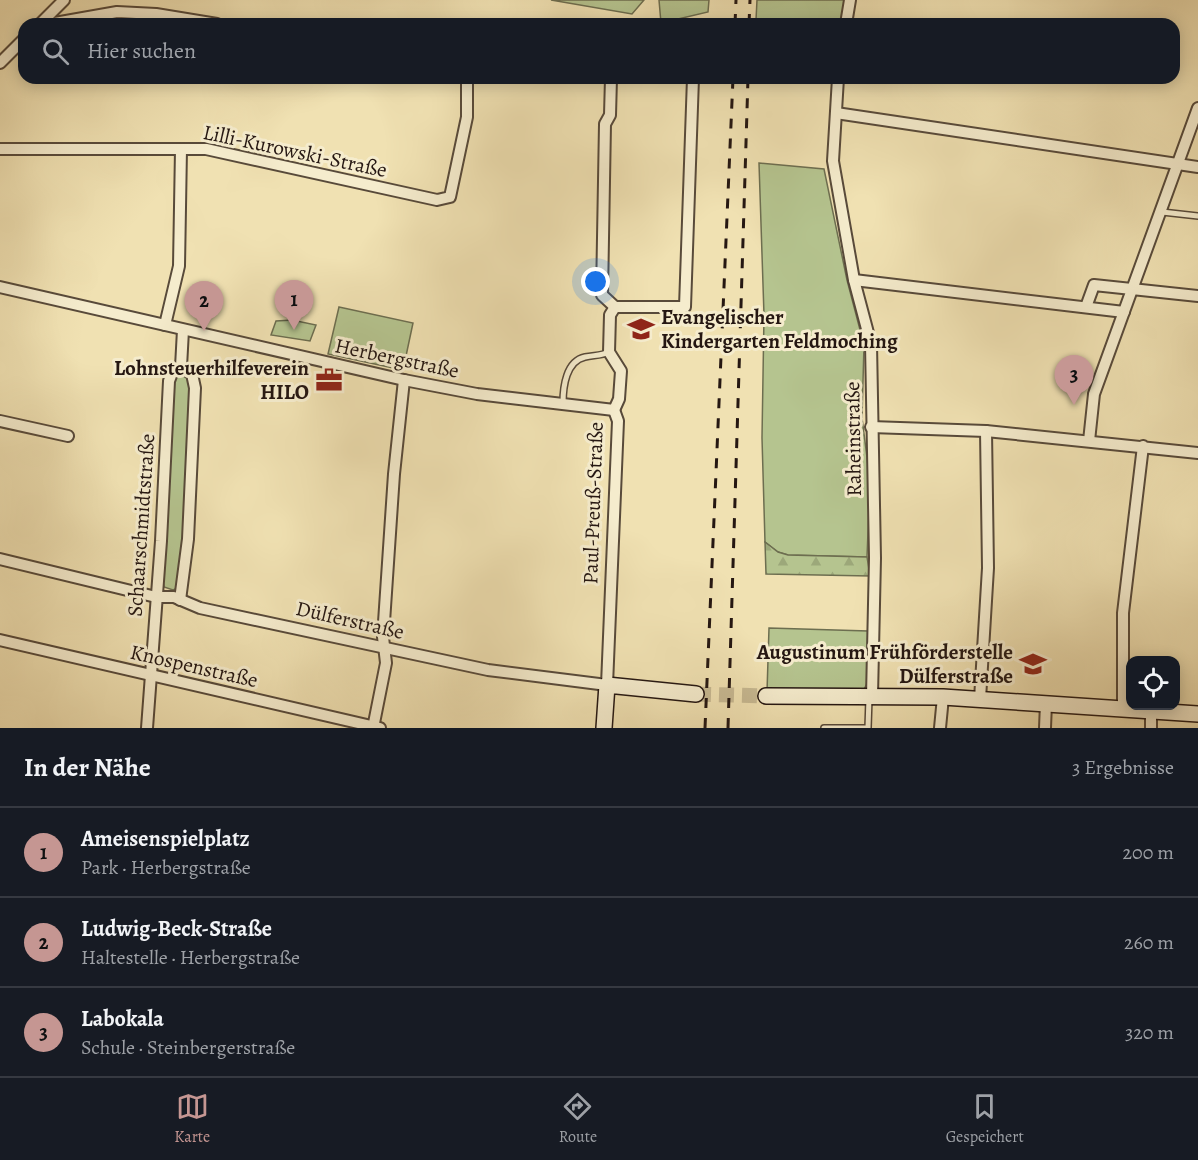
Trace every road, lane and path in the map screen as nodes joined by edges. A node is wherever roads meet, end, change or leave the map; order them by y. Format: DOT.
graph roads {
  1 [pos="64,0"];
  2 [pos="850,0"];
  3 [pos="46,18"];
  4 [pos="83,18"];
  5 [pos="180,18"];
  6 [pos="847,18"];
  7 [pos="18,45"];
  8 [pos="0,63"];
  9 [pos="467,84"];
  10 [pos="611,84"];
  11 [pos="693,84"];
  12 [pos="838,84"];
  13 [pos="1198,108"];
  14 [pos="836,113"];
  15 [pos="0,149"];
  16 [pos="181,149"];
  17 [pos="1177,165"];
  18 [pos="1198,167"];
  19 [pos="1162,212"];
  20 [pos="1198,216"];
  21 [pos="854,280"];
  22 [pos="0,287"];
  23 [pos="1134,288"];
  24 [pos="1198,296"];
  25 [pos="615,307"];
  26 [pos="1086,307"];
  27 [pos="1124,312"];
  28 [pos="165,326"];
  29 [pos="183,330"];
  30 [pos="609,352"];
  31 [pos="181,367"];
  32 [pos="404,380"];
  33 [pos="563,403"];
  34 [pos="614,410"];
  35 [pos="0,421"];
  36 [pos="871,427"];
  37 [pos="986,431"];
  38 [pos="68,436"];
  39 [pos="1089,441"];
  40 [pos="1143,446"];
  41 [pos="1198,453"];
  42 [pos="0,559"];
  43 [pos="156,597"];
  44 [pos="180,600"];
  45 [pos="0,640"];
  46 [pos="386,650"];
  47 [pos="151,676"];
  48 [pos="607,685"];
  49 [pos="696,694"];
  50 [pos="766,696"];
  51 [pos="871,696"];
  52 [pos="942,697"];
  53 [pos="980,699"];
  54 [pos="1046,703"];
  55 [pos="1123,709"];
  56 [pos="1151,711"];
  57 [pos="1198,714"];
  58 [pos="147,728"];
  59 [pos="375,728"];
  60 [pos="604,728"];
  61 [pos="824,728"];
  62 [pos="940,728"];
  63 [pos="1045,728"];
  64 [pos="1150,728"];
  1 -- 3 [label="street"];
  2 -- 6 [label="street"];
  4 -- 5 [label="street"];
  7 -- 8 [label="street"];
  9 -- 16 [label="street, Lilli-Kurowski-Straße"];
  10 -- 25 [label="street"];
  11 -- 25 [label="street"];
  12 -- 14 [label="street, Raheinstraße"];
  13 -- 17 [label="street"];
  14 -- 17 [label="street"];
  14 -- 21 [label="street, Raheinstraße"];
  15 -- 16 [label="street, Lilli-Kurowski-Straße"];
  16 -- 28 [label="street"];
  17 -- 18 [label="street"];
  17 -- 19 [label="street"];
  19 -- 20 [label="lane"];
  19 -- 23 [label="street"];
  21 -- 26 [label="street"];
  21 -- 36 [label="street, Raheinstraße"];
  22 -- 28 [label="street, Herbergstraße"];
  23 -- 24 [label="street"];
  23 -- 26 [label="street"];
  23 -- 27 [label="street"];
  25 -- 30 [label="street, Paul-Preuß-Straße"];
  26 -- 27 [label="street"];
  27 -- 39 [label="street"];
  28 -- 29 [label="street, Herbergstraße"];
  29 -- 31 [label="street, Schaarschmidtstraße"];
  29 -- 32 [label="street, Herbergstraße"];
  30 -- 33 [label="lane"];
  30 -- 34 [label="street, Paul-Preuß-Straße"];
  31 -- 43 [label="street, Schaarschmidtstraße"];
  31 -- 44 [label="street, Schaarschmidtstraße"];
  32 -- 33 [label="street, Herbergstraße"];
  32 -- 46 [label="street"];
  33 -- 34 [label="street, Herbergstraße"];
  34 -- 48 [label="street, Paul-Preuß-Straße"];
  35 -- 38 [label="street"];
  36 -- 37 [label="street"];
  36 -- 51 [label="street, Raheinstraße"];
  37 -- 39 [label="street"];
  37 -- 53 [label="street"];
  39 -- 40 [label="street"];
  40 -- 41 [label="street"];
  40 -- 55 [label="street"];
  42 -- 43 [label="street, Dülferstraße"];
  43 -- 44 [label="street, Dülferstraße"];
  43 -- 47 [label="street, Schaarschmidtstraße"];
  44 -- 46 [label="street, Dülferstraße"];
  45 -- 47 [label="street, Knospenstraße"];
  46 -- 48 [label="street, Dülferstraße"];
  46 -- 59 [label="street"];
  47 -- 58 [label="street, Schaarschmidtstraße"];
  47 -- 59 [label="street, Knospenstraße"];
  48 -- 49 [label="main road, Dülferstraße"];
  48 -- 60 [label="main road, Paul-Preuß-Straße"];
  50 -- 51 [label="main road"];
  51 -- 52 [label="main road"];
  51 -- 61 [label="lane"];
  52 -- 53 [label="main road"];
  52 -- 62 [label="street"];
  53 -- 54 [label="main road"];
  54 -- 55 [label="main road"];
  54 -- 63 [label="street"];
  55 -- 56 [label="main road"];
  56 -- 57 [label="main road"];
  56 -- 64 [label="street"];
}
